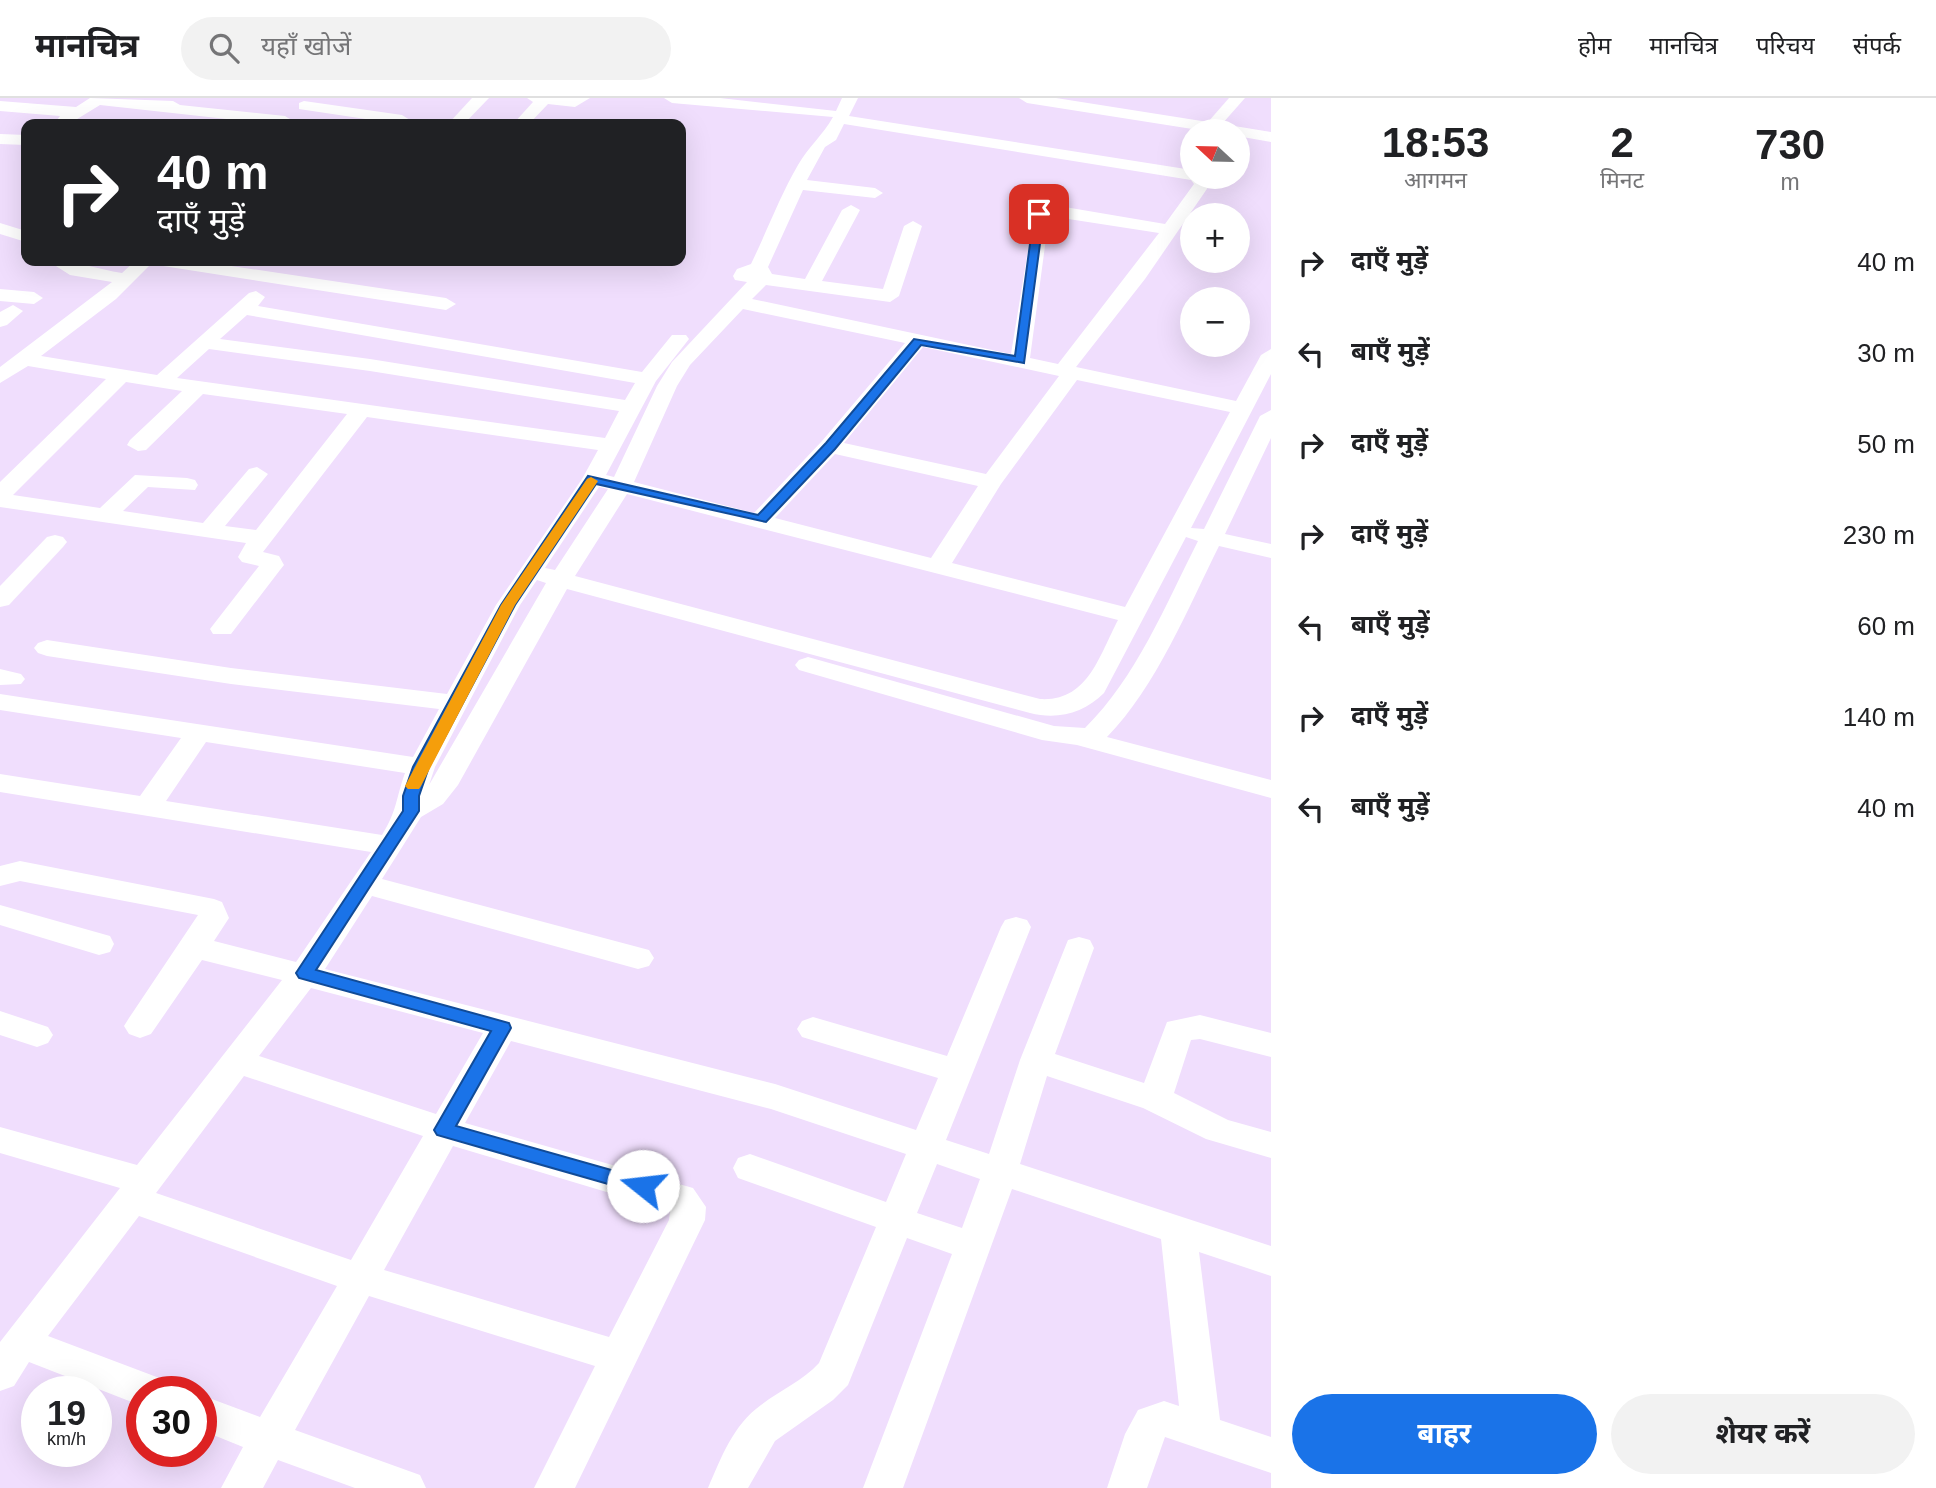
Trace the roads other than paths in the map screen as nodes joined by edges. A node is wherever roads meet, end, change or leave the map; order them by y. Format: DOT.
graph roads {
  1 [pos="255,98"];
  2 [pos="481,98"];
  3 [pos="535,98"];
  4 [pos="545,98"];
  5 [pos="582,98"];
  6 [pos="673,98"];
  7 [pos="836,98"];
  8 [pos="850,98"];
  9 [pos="1027,98"];
  10 [pos="1069,98"];
  11 [pos="1237,98"];
  12 [pos="1089,99"];
  13 [pos="309,102"];
  14 [pos="7,106"];
  15 [pos="171,109"];
  16 [pos="74,112"];
  17 [pos="232,116"];
  18 [pos="834,116"];
  19 [pos="66,119"];
  20 [pos="156,119"];
  21 [pos="254,119"];
  22 [pos="288,119"];
  23 [pos="397,119"];
  24 [pos="461,119"];
  25 [pos="526,119"];
  26 [pos="1199,119"];
  27 [pos="1219,119"];
  28 [pos="0,120"];
  29 [pos="1250,128"];
  30 [pos="1271,131"];
  31 [pos="1271,136"];
  32 [pos="0,139"];
  33 [pos="21,140"];
  34 [pos="1180,174"];
  35 [pos="798,184"];
  36 [pos="1199,189"];
  37 [pos="875,193"];
  38 [pos="851,210"];
  39 [pos="21,217"];
  40 [pos="913,226"];
  41 [pos="3,229"];
  42 [pos="1170,230"];
  43 [pos="21,235"];
  44 [pos="68,266"];
  45 [pos="140,266"];
  46 [pos="199,266"];
  47 [pos="753,274"];
  48 [pos="279,277"];
  49 [pos="127,279"];
  50 [pos="810,287"];
  51 [pos="0,295"];
  52 [pos="34,298"];
  53 [pos="737,302"];
  54 [pos="446,304"];
  55 [pos="243,309"];
  56 [pos="693,336"];
  57 [pos="918,341"];
  58 [pos="205,343"];
  59 [pos="1271,355"];
  60 [pos="24,359"];
  61 [pos="1020,361"];
  62 [pos="1068,372"];
  63 [pos="2,373"];
  64 [pos="122,375"];
  65 [pos="647,379"];
  66 [pos="161,382"];
  67 [pos="198,387"];
  68 [pos="631,407"];
  69 [pos="362,409"];
  70 [pos="1244,409"];
  71 [pos="1271,416"];
  72 [pos="138,445"];
  73 [pos="612,445"];
  74 [pos="830,446"];
  75 [pos="257,474"];
  76 [pos="593,479"];
  77 [pos="991,482"];
  78 [pos="187,485"];
  79 [pos="621,486"];
  80 [pos="0,498"];
  81 [pos="105,516"];
  82 [pos="761,519"];
  83 [pos="209,530"];
  84 [pos="1179,530"];
  85 [pos="1212,537"];
  86 [pos="261,538"];
  87 [pos="55,542"];
  88 [pos="1271,551"];
  89 [pos="938,566"];
  90 [pos="525,578"];
  91 [pos="556,586"];
  92 [pos="0,600"];
  93 [pos="1133,616"];
  94 [pos="222,629"];
  95 [pos="47,648"];
  96 [pos="4,686"];
  97 [pos="455,703"];
  98 [pos="1062,709"];
  99 [pos="200,731"];
  100 [pos="1077,737"];
  101 [pos="421,767"];
  102 [pos="0,783"];
  103 [pos="1271,789"];
  104 [pos="148,806"];
  105 [pos="411,811"];
  106 [pos="388,845"];
  107 [pos="0,876"];
  108 [pos="363,884"];
  109 [pos="0,915"];
  110 [pos="1016,927"];
  111 [pos="100,944"];
  112 [pos="195,947"];
  113 [pos="1079,948"];
  114 [pos="638,958"];
  115 [pos="305,973"];
  116 [pos="0,1023"];
  117 [pos="140,1026"];
  118 [pos="502,1028"];
  119 [pos="813,1029"];
  120 [pos="37,1035"];
  121 [pos="1271,1045"];
  122 [pos="1037,1060"];
  123 [pos="237,1061"];
  124 [pos="959,1072"];
  125 [pos="1155,1099"];
  126 [pos="443,1130"];
  127 [pos="0,1140"];
  128 [pos="1271,1145"];
  129 [pos="929,1147"];
  130 [pos="750,1168"];
  131 [pos="1000,1173"];
  132 [pos="138,1190"];
  133 [pos="898,1221"];
  134 [pos="1178,1231"];
  135 [pos="972,1247"];
  136 [pos="1271,1261"];
  137 [pos="359,1278"];
  138 [pos="21,1342"];
  139 [pos="617,1356"];
  140 [pos="0,1374"];
  141 [pos="126,1383"];
  142 [pos="217,1418"];
  143 [pos="1201,1430"];
  144 [pos="269,1439"];
  145 [pos="1271,1455"];
  146 [pos="241,1488"];
  147 [pos="406,1488"];
  148 [pos="554,1488"];
  149 [pos="728,1488"];
  150 [pos="883,1488"];
  151 [pos="1127,1488"];
  1 -- 17 [label="street"];
  2 -- 24 [label="street"];
  3 -- 4 [label="street"];
  4 -- 5 [label="street"];
  4 -- 25 [label="street"];
  6 -- 18 [label="street"];
  7 -- 18 [label="street"];
  8 -- 18 [label="street"];
  9 -- 31 [label="street"];
  10 -- 12 [label="street"];
  11 -- 27 [label="street"];
  12 -- 26 [label="street"];
  13 -- 22 [label="street"];
  13 -- 23 [label="street"];
  14 -- 16 [label="street"];
  14 -- 28 [label="street"];
  15 -- 16 [label="street"];
  15 -- 17 [label="street"];
  15 -- 20 [label="street"];
  16 -- 19 [label="street"];
  17 -- 21 [label="street"];
  18 -- 34 [label="street"];
  18 -- 35 [label="street"];
  29 -- 30 [label="street"];
  32 -- 33 [label="street"];
  35 -- 37 [label="street"];
  35 -- 47 [label="street"];
  36 -- 42 [label="street"];
  38 -- 50 [label="street"];
  39 -- 41 [label="street"];
  40 -- 50 [label="street"];
  41 -- 43 [label="street"];
  42 -- 61 [label="street"];
  42 -- 62 [label="street"];
  44 -- 49 [label="street"];
  45 -- 49 [label="street"];
  46 -- 48 [label="street"];
  47 -- 50 [label="street"];
  47 -- 53 [label="street"];
  47 -- 56 [label="street"];
  48 -- 54 [label="street"];
  48 -- 55 [label="street"];
  49 -- 60 [label="street"];
  51 -- 52 [label="street"];
  53 -- 56 [label="street"];
  53 -- 57 [label="street"];
  55 -- 58 [label="street"];
  55 -- 65 [label="street"];
  56 -- 65 [label="street"];
  56 -- 79 [label="street"];
  57 -- 61 [label="street"];
  57 -- 74 [label="street"];
  58 -- 66 [label="street"];
  58 -- 68 [label="street"];
  59 -- 70 [label="street"];
  60 -- 63 [label="street"];
  60 -- 64 [label="street"];
  61 -- 62 [label="street"];
  62 -- 70 [label="street"];
  62 -- 77 [label="street"];
  64 -- 66 [label="street"];
  64 -- 80 [label="street"];
  65 -- 68 [label="street"];
  66 -- 67 [label="street"];
  67 -- 69 [label="street"];
  67 -- 72 [label="street"];
  68 -- 73 [label="street"];
  69 -- 73 [label="street"];
  69 -- 86 [label="street"];
  70 -- 84 [label="street"];
  71 -- 85 [label="street"];
  73 -- 76 [label="street"];
  74 -- 77 [label="street"];
  74 -- 82 [label="street"];
  75 -- 83 [label="street"];
  76 -- 79 [label="street"];
  76 -- 90 [label="street"];
  77 -- 89 [label="street"];
  78 -- 81 [label="street"];
  79 -- 82 [label="street"];
  79 -- 91 [label="street"];
  80 -- 81 [label="street"];
  81 -- 83 [label="street"];
  82 -- 89 [label="street"];
  83 -- 86 [label="street"];
  84 -- 85 [label="street"];
  84 -- 93 [label="street"];
  85 -- 88 [label="street"];
  85 -- 100 [label="street"];
  86 -- 94 [label="street"];
  87 -- 92 [label="street"];
  89 -- 93 [label="street"];
  90 -- 91 [label="street"];
  90 -- 97 [label="street"];
  91 -- 98 [label="street"];
  91 -- 100 [label="street"];
  91 -- 105 [label="street"];
  93 -- 98 [label="street"];
  95 -- 97 [label="street"];
  96 -- 99 [label="street"];
  97 -- 101 [label="street"];
  98 -- 100 [label="street"];
  99 -- 101 [label="street"];
  99 -- 104 [label="street"];
  100 -- 103 [label="street"];
  101 -- 105 [label="street"];
  102 -- 104 [label="street"];
  104 -- 106 [label="street"];
  105 -- 106 [label="street"];
  106 -- 108 [label="street"];
  107 -- 112 [label="street"];
  108 -- 114 [label="street"];
  108 -- 115 [label="street"];
  109 -- 111 [label="street"];
  110 -- 124 [label="street"];
  112 -- 115 [label="street"];
  112 -- 117 [label="street"];
  113 -- 122 [label="street"];
  115 -- 118 [label="street"];
  115 -- 123 [label="street"];
  116 -- 120 [label="street"];
  118 -- 126 [label="street"];
  118 -- 129 [label="street"];
  119 -- 124 [label="street"];
  121 -- 125 [label="street"];
  122 -- 125 [label="street"];
  122 -- 131 [label="street"];
  123 -- 126 [label="street"];
  123 -- 132 [label="street"];
  124 -- 129 [label="street"];
  125 -- 128 [label="street"];
  126 -- 137 [label="street"];
  126 -- 139 [label="street"];
  127 -- 132 [label="street"];
  129 -- 131 [label="street"];
  129 -- 133 [label="street"];
  130 -- 133 [label="street"];
  131 -- 134 [label="street"];
  131 -- 135 [label="street"];
  132 -- 137 [label="street"];
  132 -- 138 [label="street"];
  133 -- 135 [label="street"];
  133 -- 149 [label="street"];
  134 -- 136 [label="street"];
  134 -- 143 [label="street"];
  135 -- 150 [label="street"];
  137 -- 139 [label="street"];
  137 -- 144 [label="street"];
  138 -- 140 [label="street"];
  138 -- 141 [label="street"];
  139 -- 148 [label="street"];
  142 -- 144 [label="street"];
  143 -- 145 [label="street"];
  143 -- 151 [label="street"];
  144 -- 146 [label="street"];
  144 -- 147 [label="street"];
}
